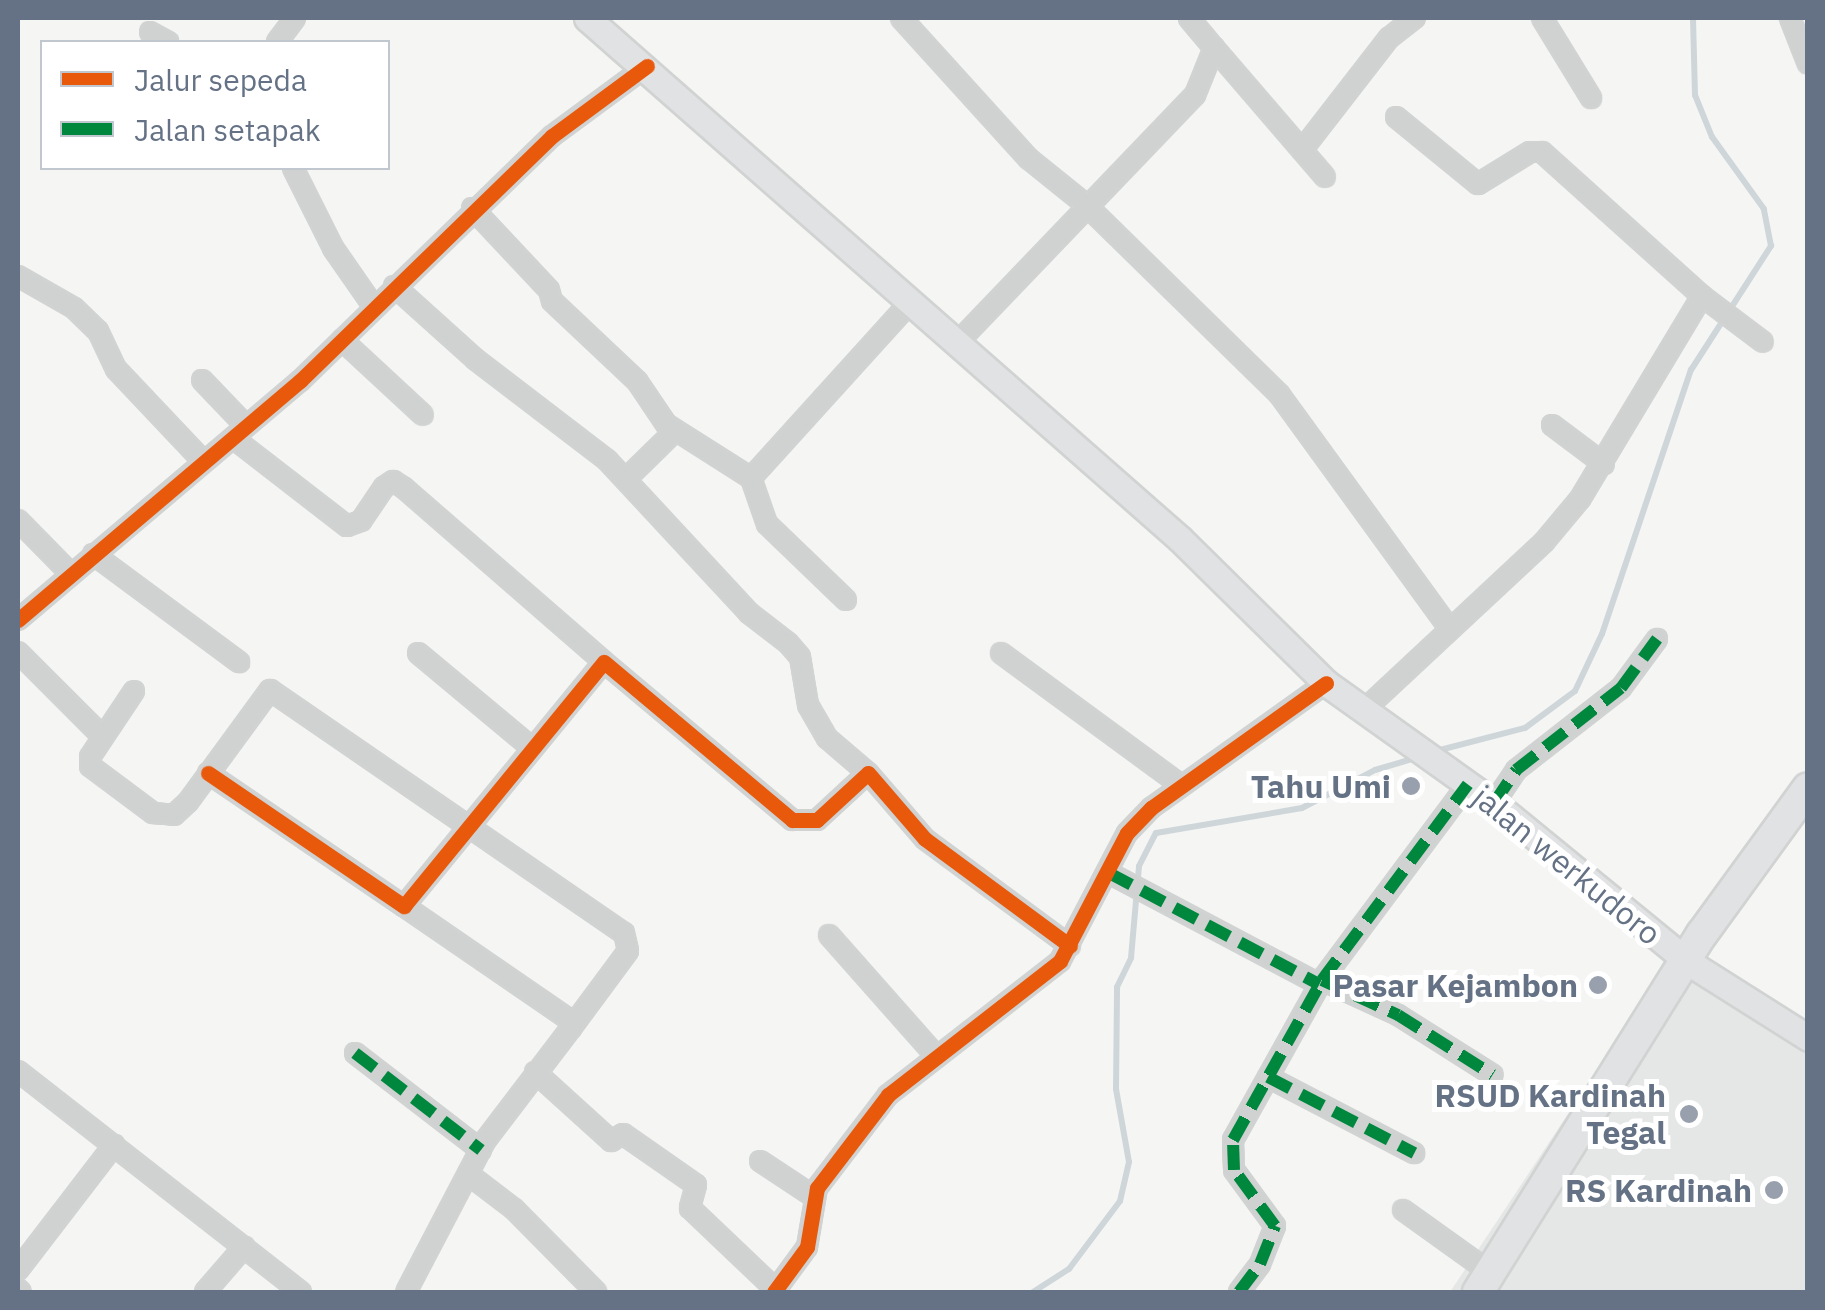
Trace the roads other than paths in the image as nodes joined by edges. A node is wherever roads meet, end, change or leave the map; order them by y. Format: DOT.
graph roads {
  1 [pos="296,18"];
  2 [pos="587,18"];
  3 [pos="901,18"];
  4 [pos="1189,18"];
  5 [pos="1415,18"];
  6 [pos="1542,18"];
  7 [pos="1790,18"];
  8 [pos="150,32"];
  9 [pos="164,40"];
  10 [pos="279,40"];
  11 [pos="1214,48"];
  12 [pos="1808,64"];
  13 [pos="646,66"];
  14 [pos="1591,98"];
  15 [pos="1396,117"];
  16 [pos="1302,150"];
  17 [pos="293,170"];
  18 [pos="1325,177"];
  19 [pos="1085,204"];
  20 [pos="472,208"];
  21 [pos="18,276"];
  22 [pos="394,286"];
  23 [pos="1702,296"];
  24 [pos="908,305"];
  25 [pos="374,307"];
  26 [pos="342,340"];
  27 [pos="1763,342"];
  28 [pos="956,344"];
  29 [pos="202,380"];
  30 [pos="423,416"];
  31 [pos="1552,425"];
  32 [pos="675,431"];
  33 [pos="239,432"];
  34 [pos="204,462"];
  35 [pos="1604,464"];
  36 [pos="752,478"];
  37 [pos="626,479"];
  38 [pos="18,520"];
  39 [pos="93,554"];
  40 [pos="70,572"];
  41 [pos="846,600"];
  42 [pos="18,620"];
  43 [pos="1449,628"];
  44 [pos="1657,639"];
  45 [pos="18,652"];
  46 [pos="418,653"];
  47 [pos="1001,653"];
  48 [pos="239,662"];
  49 [pos="604,662"];
  50 [pos="1326,683"];
  51 [pos="134,691"];
  52 [pos="1364,709"];
  53 [pos="103,737"];
  54 [pos="532,748"];
  55 [pos="208,773"];
  56 [pos="868,773"];
  57 [pos="1178,784"];
  58 [pos="1468,784"];
  59 [pos="1808,788"];
  60 [pos="1494,803"];
  61 [pos="465,827"];
  62 [pos="1114,875"];
  63 [pos="404,906"];
  64 [pos="829,935"];
  65 [pos="1070,946"];
  66 [pos="1688,962"];
  67 [pos="1320,982"];
  68 [pos="571,1028"];
  69 [pos="1808,1038"];
  70 [pos="355,1053"];
  71 [pos="936,1055"];
  72 [pos="18,1071"];
  73 [pos="534,1072"];
  74 [pos="1492,1075"];
  75 [pos="1268,1076"];
  76 [pos="114,1145"];
  77 [pos="481,1150"];
  78 [pos="1414,1153"];
  79 [pos="760,1161"];
  80 [pos="468,1174"];
  81 [pos="813,1196"];
  82 [pos="1403,1210"];
  83 [pos="244,1247"];
  84 [pos="18,1270"];
  85 [pos="1485,1283"];
  86 [pos="775,1291"];
  87 [pos="205,1292"];
  88 [pos="301,1292"];
  89 [pos="406,1292"];
  90 [pos="596,1292"];
  91 [pos="1239,1292"];
  1 -- 10 [label="street"];
  2 -- 13 [label="main road, jalan werkudoro"];
  3 -- 19 [label="street"];
  4 -- 11 [label="street"];
  5 -- 16 [label="street"];
  6 -- 14 [label="street"];
  7 -- 12 [label="street"];
  8 -- 9 [label="street"];
  11 -- 16 [label="street"];
  11 -- 19 [label="street"];
  13 -- 20 [label="street"];
  13 -- 24 [label="main road, jalan werkudoro"];
  15 -- 23 [label="street"];
  16 -- 18 [label="street"];
  17 -- 25 [label="street"];
  19 -- 28 [label="street"];
  19 -- 43 [label="street"];
  20 -- 22 [label="street"];
  20 -- 32 [label="street"];
  21 -- 34 [label="street"];
  22 -- 25 [label="street"];
  22 -- 37 [label="street"];
  23 -- 27 [label="street"];
  23 -- 35 [label="street"];
  24 -- 28 [label="main road, jalan werkudoro"];
  24 -- 36 [label="street"];
  25 -- 26 [label="street"];
  26 -- 30 [label="street"];
  26 -- 33 [label="street"];
  28 -- 50 [label="main road, jalan werkudoro"];
  29 -- 33 [label="street"];
  31 -- 35 [label="street"];
  32 -- 36 [label="street"];
  32 -- 37 [label="street"];
  33 -- 34 [label="street"];
  33 -- 49 [label="street"];
  34 -- 39 [label="street"];
  35 -- 43 [label="street"];
  36 -- 41 [label="street"];
  37 -- 56 [label="street"];
  38 -- 40 [label="street"];
  39 -- 40 [label="street"];
  39 -- 48 [label="street"];
  40 -- 42 [label="street"];
  43 -- 52 [label="street"];
  44 -- 60 [label="street"];
  45 -- 53 [label="street"];
  46 -- 54 [label="street"];
  47 -- 57 [label="street"];
  49 -- 54 [label="street"];
  49 -- 56 [label="street"];
  50 -- 52 [label="main road, jalan werkudoro"];
  50 -- 57 [label="street"];
  51 -- 53 [label="street"];
  52 -- 58 [label="main road, jalan werkudoro"];
  53 -- 55 [label="street"];
  54 -- 61 [label="street"];
  55 -- 61 [label="street"];
  55 -- 63 [label="street"];
  56 -- 65 [label="street"];
  57 -- 62 [label="street"];
  58 -- 60 [label="main road, jalan werkudoro"];
  58 -- 67 [label="street"];
  59 -- 66 [label="highway"];
  60 -- 66 [label="main road, jalan werkudoro"];
  61 -- 63 [label="street"];
  61 -- 68 [label="street"];
  62 -- 65 [label="street"];
  62 -- 67 [label="street"];
  63 -- 68 [label="street"];
  64 -- 71 [label="street"];
  65 -- 71 [label="street"];
  66 -- 69 [label="main road, jalan werkudoro"];
  66 -- 85 [label="highway"];
  67 -- 74 [label="street"];
  67 -- 75 [label="street"];
  68 -- 73 [label="street"];
  70 -- 77 [label="street"];
  71 -- 81 [label="street"];
  72 -- 76 [label="street"];
  73 -- 77 [label="street"];
  73 -- 86 [label="street"];
  75 -- 78 [label="street"];
  75 -- 91 [label="street"];
  76 -- 83 [label="street"];
  76 -- 84 [label="street"];
  77 -- 80 [label="street"];
  79 -- 81 [label="street"];
  80 -- 89 [label="street"];
  80 -- 90 [label="street"];
  81 -- 86 [label="street"];
  82 -- 85 [label="street"];
  83 -- 87 [label="street"];
  83 -- 88 [label="street"];
}
